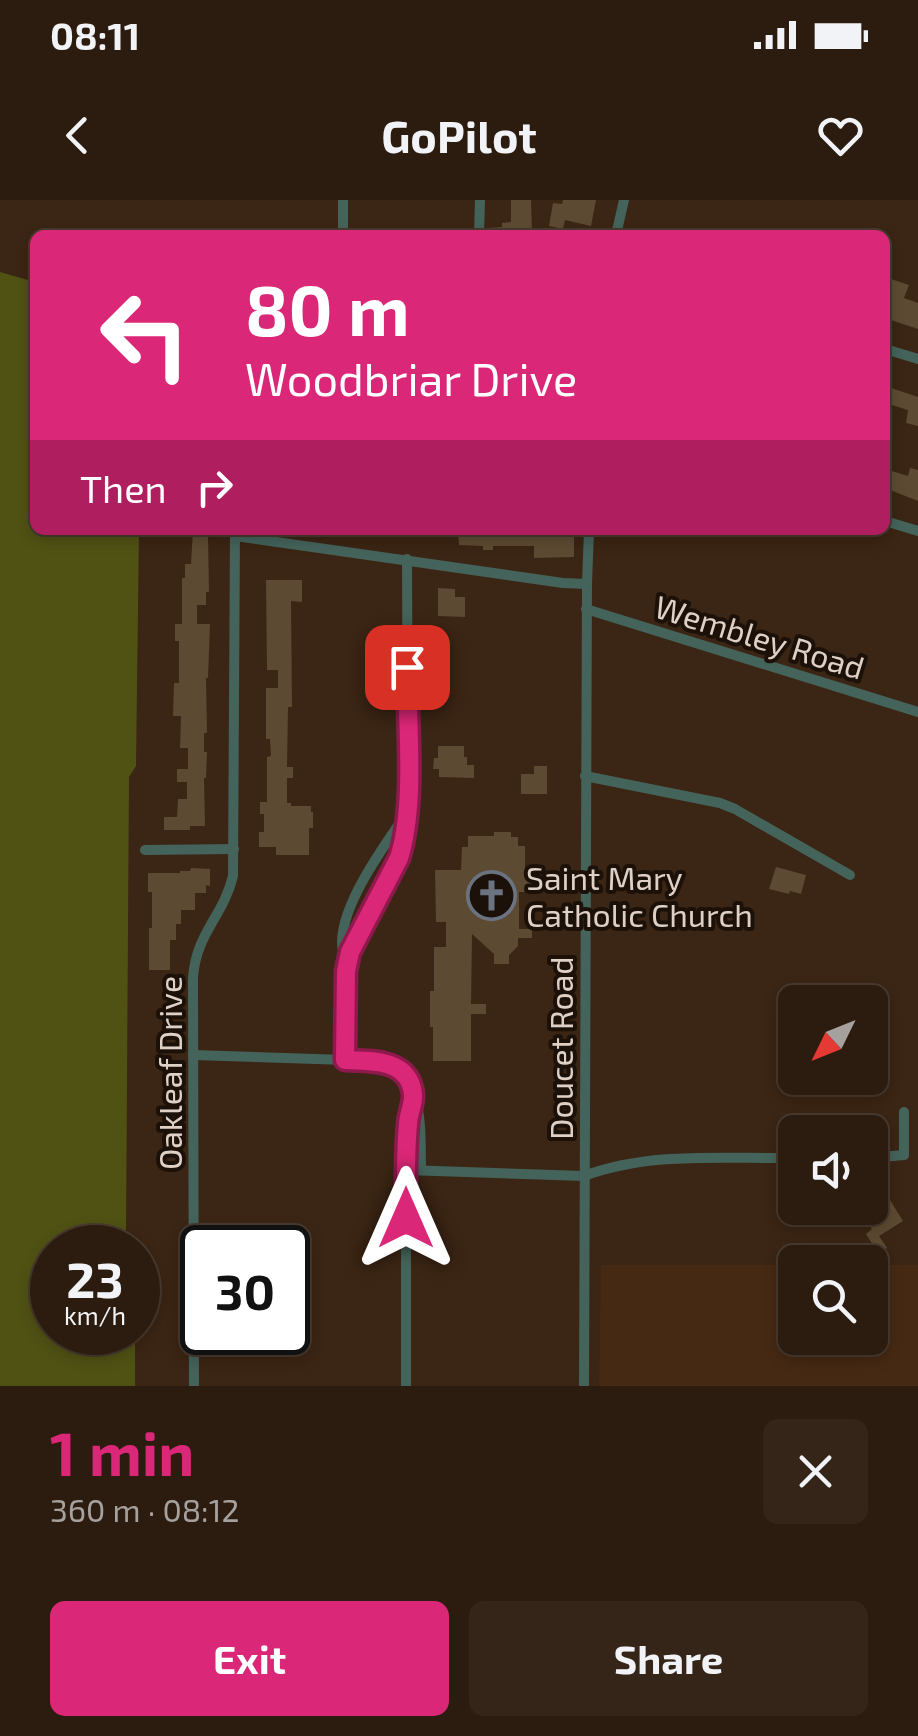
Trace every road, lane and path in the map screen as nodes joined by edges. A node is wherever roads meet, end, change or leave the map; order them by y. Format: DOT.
graph roads {
  1 [pos="343,200"];
  2 [pos="480,200"];
  3 [pos="624,200"];
  4 [pos="343,230"];
  5 [pos="479,230"];
  6 [pos="617,230"];
  7 [pos="890,351"];
  8 [pos="918,359"];
  9 [pos="890,523"];
  10 [pos="918,532"];
  11 [pos="235,535"];
  12 [pos="248,535"];
  13 [pos="589,535"];
  14 [pos="406,559"];
  15 [pos="586,584"];
  16 [pos="586,609"];
  17 [pos="918,712"];
  18 [pos="586,776"];
  19 [pos="408,810"];
  20 [pos="234,849"];
  21 [pos="145,850"];
  22 [pos="850,875"];
  23 [pos="346,971"];
  24 [pos="193,1055"];
  25 [pos="345,1060"];
  26 [pos="414,1099"];
  27 [pos="904,1112"];
  28 [pos="888,1155"];
  29 [pos="778,1158"];
  30 [pos="406,1170"];
  31 [pos="421,1170"];
  32 [pos="584,1176"];
  33 [pos="194,1386"];
  34 [pos="406,1386"];
  35 [pos="584,1386"];
  1 -- 4 [label="street"];
  2 -- 5 [label="street"];
  3 -- 6 [label="street"];
  7 -- 8 [label="street"];
  9 -- 10 [label="street"];
  11 -- 20 [label="street, Oakleaf Drive"];
  12 -- 14 [label="street"];
  13 -- 15 [label="street, Doucet Road"];
  14 -- 15 [label="street"];
  14 -- 19 [label="street"];
  15 -- 16 [label="street, Doucet Road"];
  16 -- 17 [label="street, Wembley Road"];
  16 -- 18 [label="street, Doucet Road"];
  18 -- 22 [label="street"];
  18 -- 32 [label="street, Doucet Road"];
  19 -- 23 [label="street"];
  19 -- 23 [label="street"];
  20 -- 21 [label="street"];
  20 -- 24 [label="street, Oakleaf Drive"];
  23 -- 25 [label="street"];
  24 -- 25 [label="street"];
  24 -- 33 [label="street, Oakleaf Drive"];
  25 -- 26 [label="street"];
  26 -- 30 [label="street"];
  26 -- 31 [label="street"];
  27 -- 28 [label="street"];
  29 -- 32 [label="street"];
  30 -- 31 [label="street"];
  30 -- 34 [label="street"];
  31 -- 32 [label="street"];
  32 -- 35 [label="street, Doucet Road"];
}
